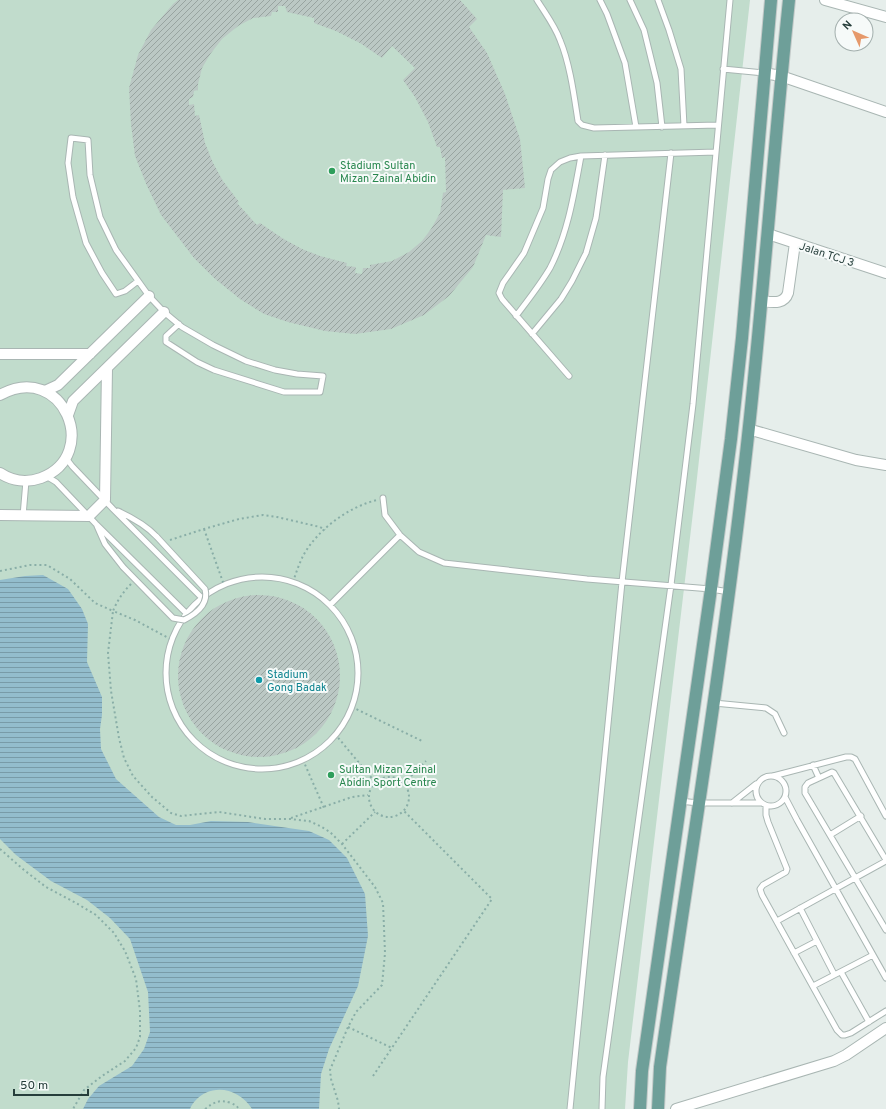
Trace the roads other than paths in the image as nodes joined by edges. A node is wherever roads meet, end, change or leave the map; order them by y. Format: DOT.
graph roads {
  1 [pos="537,0"];
  2 [pos="600,0"];
  3 [pos="630,0"];
  4 [pos="658,0"];
  5 [pos="730,0"];
  6 [pos="771,0"];
  7 [pos="788,0"];
  8 [pos="825,0"];
  9 [pos="886,18"];
  10 [pos="723,69"];
  11 [pos="764,74"];
  12 [pos="781,76"];
  13 [pos="886,112"];
  14 [pos="718,125"];
  15 [pos="684,126"];
  16 [pos="636,127"];
  17 [pos="662,127"];
  18 [pos="716,152"];
  19 [pos="671,153"];
  20 [pos="605,155"];
  21 [pos="581,156"];
  22 [pos="768,234"];
  23 [pos="795,243"];
  24 [pos="886,273"];
  25 [pos="138,281"];
  26 [pos="149,296"];
  27 [pos="761,302"];
  28 [pos="164,312"];
  29 [pos="516,316"];
  30 [pos="179,324"];
  31 [pos="532,334"];
  32 [pos="0,354"];
  33 [pos="90,354"];
  34 [pos="107,368"];
  35 [pos="569,376"];
  36 [pos="45,392"];
  37 [pos="0,395"];
  38 [pos="68,415"];
  39 [pos="748,429"];
  40 [pos="66,458"];
  41 [pos="886,464"];
  42 [pos="2,476"];
  43 [pos="46,476"];
  44 [pos="26,481"];
  45 [pos="383,498"];
  46 [pos="105,500"];
  47 [pos="113,509"];
  48 [pos="0,515"];
  49 [pos="23,516"];
  50 [pos="92,520"];
  51 [pos="400,535"];
  52 [pos="622,582"];
  53 [pos="671,586"];
  54 [pos="711,589"];
  55 [pos="728,592"];
  56 [pos="202,598"];
  57 [pos="330,605"];
  58 [pos="186,614"];
  59 [pos="713,703"];
  60 [pos="784,733"];
  61 [pos="813,765"];
  62 [pos="773,776"];
  63 [pos="819,778"];
  64 [pos="758,782"];
  65 [pos="785,797"];
  66 [pos="680,801"];
  67 [pos="698,803"];
  68 [pos="732,803"];
  69 [pos="764,804"];
  70 [pos="860,816"];
  71 [pos="886,816"];
  72 [pos="830,835"];
  73 [pos="886,860"];
  74 [pos="856,878"];
  75 [pos="835,888"];
  76 [pos="800,908"];
  77 [pos="777,921"];
  78 [pos="886,930"];
  79 [pos="816,941"];
  80 [pos="794,953"];
  81 [pos="873,955"];
  82 [pos="842,972"];
  83 [pos="834,974"];
  84 [pos="886,978"];
  85 [pos="813,986"];
  86 [pos="886,1011"];
  87 [pos="869,1022"];
  88 [pos="886,1028"];
  89 [pos="570,1109"];
  90 [pos="602,1109"];
  91 [pos="640,1109"];
  92 [pos="658,1109"];
  93 [pos="676,1109"];
  1 -- 16 [label="lane"];
  2 -- 16 [label="lane"];
  3 -- 17 [label="lane"];
  4 -- 15 [label="lane"];
  5 -- 10 [label="lane"];
  6 -- 11 [label="main road"];
  7 -- 12 [label="main road"];
  8 -- 9 [label="street"];
  10 -- 11 [label="lane"];
  10 -- 14 [label="lane"];
  11 -- 12 [label="street"];
  11 -- 54 [label="main road"];
  12 -- 13 [label="street"];
  12 -- 22 [label="main road"];
  14 -- 15 [label="lane"];
  14 -- 18 [label="lane"];
  15 -- 17 [label="lane"];
  16 -- 17 [label="lane"];
  18 -- 19 [label="lane"];
  18 -- 53 [label="lane"];
  19 -- 20 [label="lane"];
  19 -- 52 [label="lane"];
  20 -- 21 [label="lane"];
  20 -- 31 [label="lane"];
  21 -- 29 [label="lane"];
  21 -- 29 [label="lane"];
  22 -- 23 [label="street, Jalan TCJ 3"];
  22 -- 27 [label="main road"];
  23 -- 24 [label="street, Jalan TCJ 3"];
  23 -- 27 [label="street"];
  25 -- 25 [label="lane"];
  25 -- 26 [label="lane"];
  26 -- 28 [label="lane"];
  26 -- 33 [label="street"];
  27 -- 39 [label="main road"];
  28 -- 30 [label="lane"];
  28 -- 34 [label="street"];
  29 -- 31 [label="lane"];
  30 -- 30 [label="lane"];
  31 -- 35 [label="lane"];
  32 -- 33 [label="street"];
  33 -- 36 [label="street"];
  34 -- 38 [label="street"];
  34 -- 46 [label="street"];
  36 -- 37 [label="street"];
  36 -- 38 [label="street"];
  38 -- 40 [label="street"];
  39 -- 41 [label="street"];
  39 -- 55 [label="main road"];
  40 -- 43 [label="street"];
  40 -- 46 [label="lane"];
  42 -- 44 [label="street"];
  43 -- 44 [label="street"];
  43 -- 50 [label="lane"];
  44 -- 49 [label="lane"];
  45 -- 51 [label="lane"];
  46 -- 47 [label="lane"];
  46 -- 50 [label="street"];
  47 -- 50 [label="lane, bridge"];
  47 -- 56 [label="lane"];
  48 -- 49 [label="street"];
  49 -- 50 [label="street"];
  50 -- 58 [label="lane"];
  51 -- 52 [label="lane"];
  51 -- 57 [label="lane"];
  52 -- 53 [label="lane"];
  52 -- 89 [label="lane"];
  53 -- 54 [label="lane"];
  53 -- 90 [label="lane"];
  54 -- 55 [label="lane"];
  54 -- 66 [label="main road"];
  55 -- 59 [label="main road"];
  56 -- 57 [label="lane"];
  56 -- 58 [label="lane"];
  57 -- 58 [label="lane"];
  59 -- 60 [label="lane"];
  59 -- 67 [label="main road"];
  61 -- 62 [label="lane"];
  61 -- 63 [label="lane"];
  61 -- 71 [label="lane"];
  62 -- 64 [label="lane"];
  62 -- 65 [label="lane"];
  63 -- 70 [label="lane"];
  63 -- 72 [label="lane"];
  64 -- 68 [label="lane"];
  64 -- 69 [label="lane"];
  65 -- 69 [label="lane"];
  65 -- 75 [label="lane"];
  66 -- 67 [label="lane"];
  66 -- 91 [label="main road"];
  67 -- 68 [label="lane"];
  67 -- 92 [label="main road"];
  68 -- 69 [label="lane"];
  69 -- 77 [label="lane"];
  70 -- 72 [label="lane"];
  70 -- 73 [label="lane"];
  72 -- 74 [label="lane"];
  73 -- 74 [label="lane"];
  74 -- 75 [label="lane"];
  74 -- 78 [label="lane"];
  75 -- 76 [label="lane"];
  75 -- 81 [label="lane"];
  76 -- 77 [label="lane"];
  76 -- 79 [label="lane"];
  77 -- 80 [label="lane"];
  79 -- 80 [label="lane"];
  79 -- 83 [label="lane"];
  80 -- 85 [label="lane"];
  81 -- 82 [label="lane"];
  81 -- 84 [label="lane"];
  82 -- 83 [label="lane"];
  82 -- 87 [label="lane"];
  83 -- 85 [label="lane"];
  85 -- 87 [label="lane"];
  86 -- 87 [label="lane"];
  88 -- 93 [label="street"];
}
